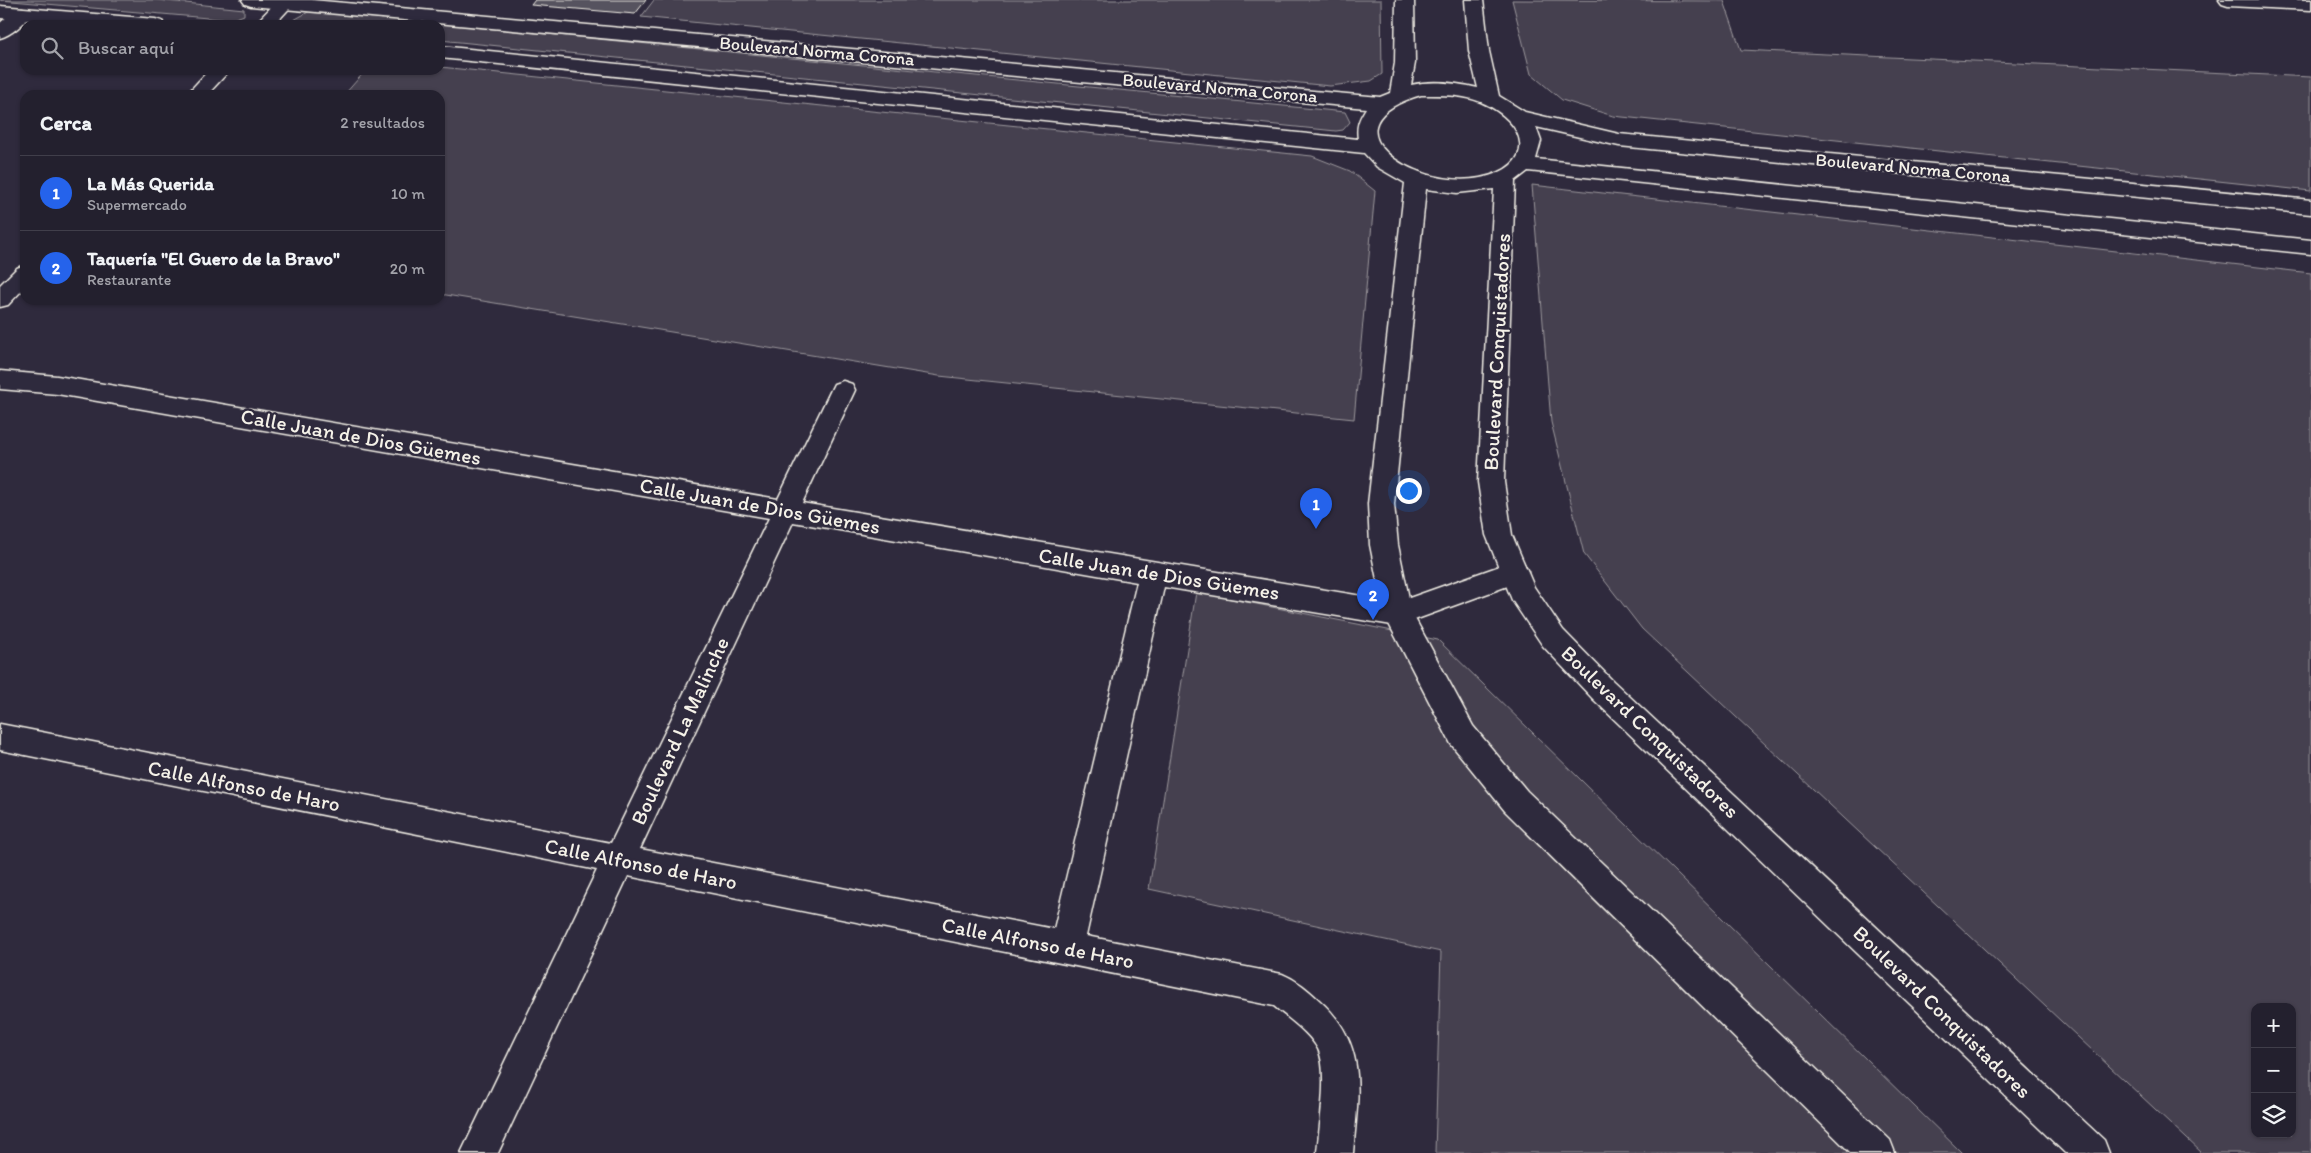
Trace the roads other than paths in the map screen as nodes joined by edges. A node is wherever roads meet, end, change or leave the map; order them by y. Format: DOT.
graph roads {
  1 [pos="251,0"];
  2 [pos="1405,0"];
  3 [pos="1474,0"];
  4 [pos="2228,0"];
  5 [pos="287,1"];
  6 [pos="2311,4"];
  7 [pos="0,12"];
  8 [pos="22,14"];
  9 [pos="95,20"];
  10 [pos="268,20"];
  11 [pos="0,32"];
  12 [pos="445,53"];
  13 [pos="215,75"];
  14 [pos="201,90"];
  15 [pos="1390,99"];
  16 [pos="1490,99"];
  17 [pos="1518,117"];
  18 [pos="1370,147"];
  19 [pos="1514,171"];
  20 [pos="1416,180"];
  21 [pos="2311,207"];
  22 [pos="2311,247"];
  23 [pos="20,278"];
  24 [pos="0,300"];
  25 [pos="0,380"];
  26 [pos="843,390"];
  27 [pos="785,510"];
  28 [pos="1514,572"];
  29 [pos="1153,574"];
  30 [pos="1398,614"];
  31 [pos="0,737"];
  32 [pos="619,860"];
  33 [pos="1066,949"];
  34 [pos="479,1153"];
  35 [pos="1335,1153"];
  36 [pos="1878,1153"];
  37 [pos="2091,1153"];
  1 -- 5 [label="street, Boulevard Norma Corona"];
  2 -- 15 [label="street"];
  3 -- 16 [label="street"];
  4 -- 6 [label="street"];
  5 -- 10 [label="street"];
  5 -- 15 [label="street, Boulevard Norma Corona"];
  7 -- 8 [label="street"];
  8 -- 9 [label="street"];
  8 -- 11 [label="street"];
  12 -- 18 [label="street, Boulevard Norma Corona"];
  13 -- 14 [label="street"];
  15 -- 16 [label="street"];
  15 -- 18 [label="street"];
  16 -- 17 [label="street"];
  17 -- 19 [label="street"];
  17 -- 21 [label="street, Boulevard Norma Corona"];
  18 -- 20 [label="street"];
  19 -- 20 [label="street"];
  19 -- 22 [label="street, Boulevard Norma Corona"];
  19 -- 28 [label="street, Boulevard Conquistadores"];
  20 -- 30 [label="street"];
  23 -- 24 [label="street"];
  25 -- 27 [label="street, Calle Juan de Dios Güemes"];
  26 -- 27 [label="street, Boulevard La Malinche"];
  27 -- 29 [label="street, Calle Juan de Dios Güemes"];
  27 -- 32 [label="street, Boulevard La Malinche"];
  28 -- 30 [label="street, Calle Juan de Dios Güemes"];
  28 -- 37 [label="street, Boulevard Conquistadores"];
  29 -- 30 [label="street, Calle Juan de Dios Güemes"];
  29 -- 33 [label="street"];
  30 -- 36 [label="street"];
  31 -- 32 [label="street, Calle Alfonso de Haro"];
  32 -- 33 [label="street, Calle Alfonso de Haro"];
  32 -- 34 [label="street, Boulevard La Malinche"];
  33 -- 35 [label="street, Calle Alfonso de Haro"];
}
